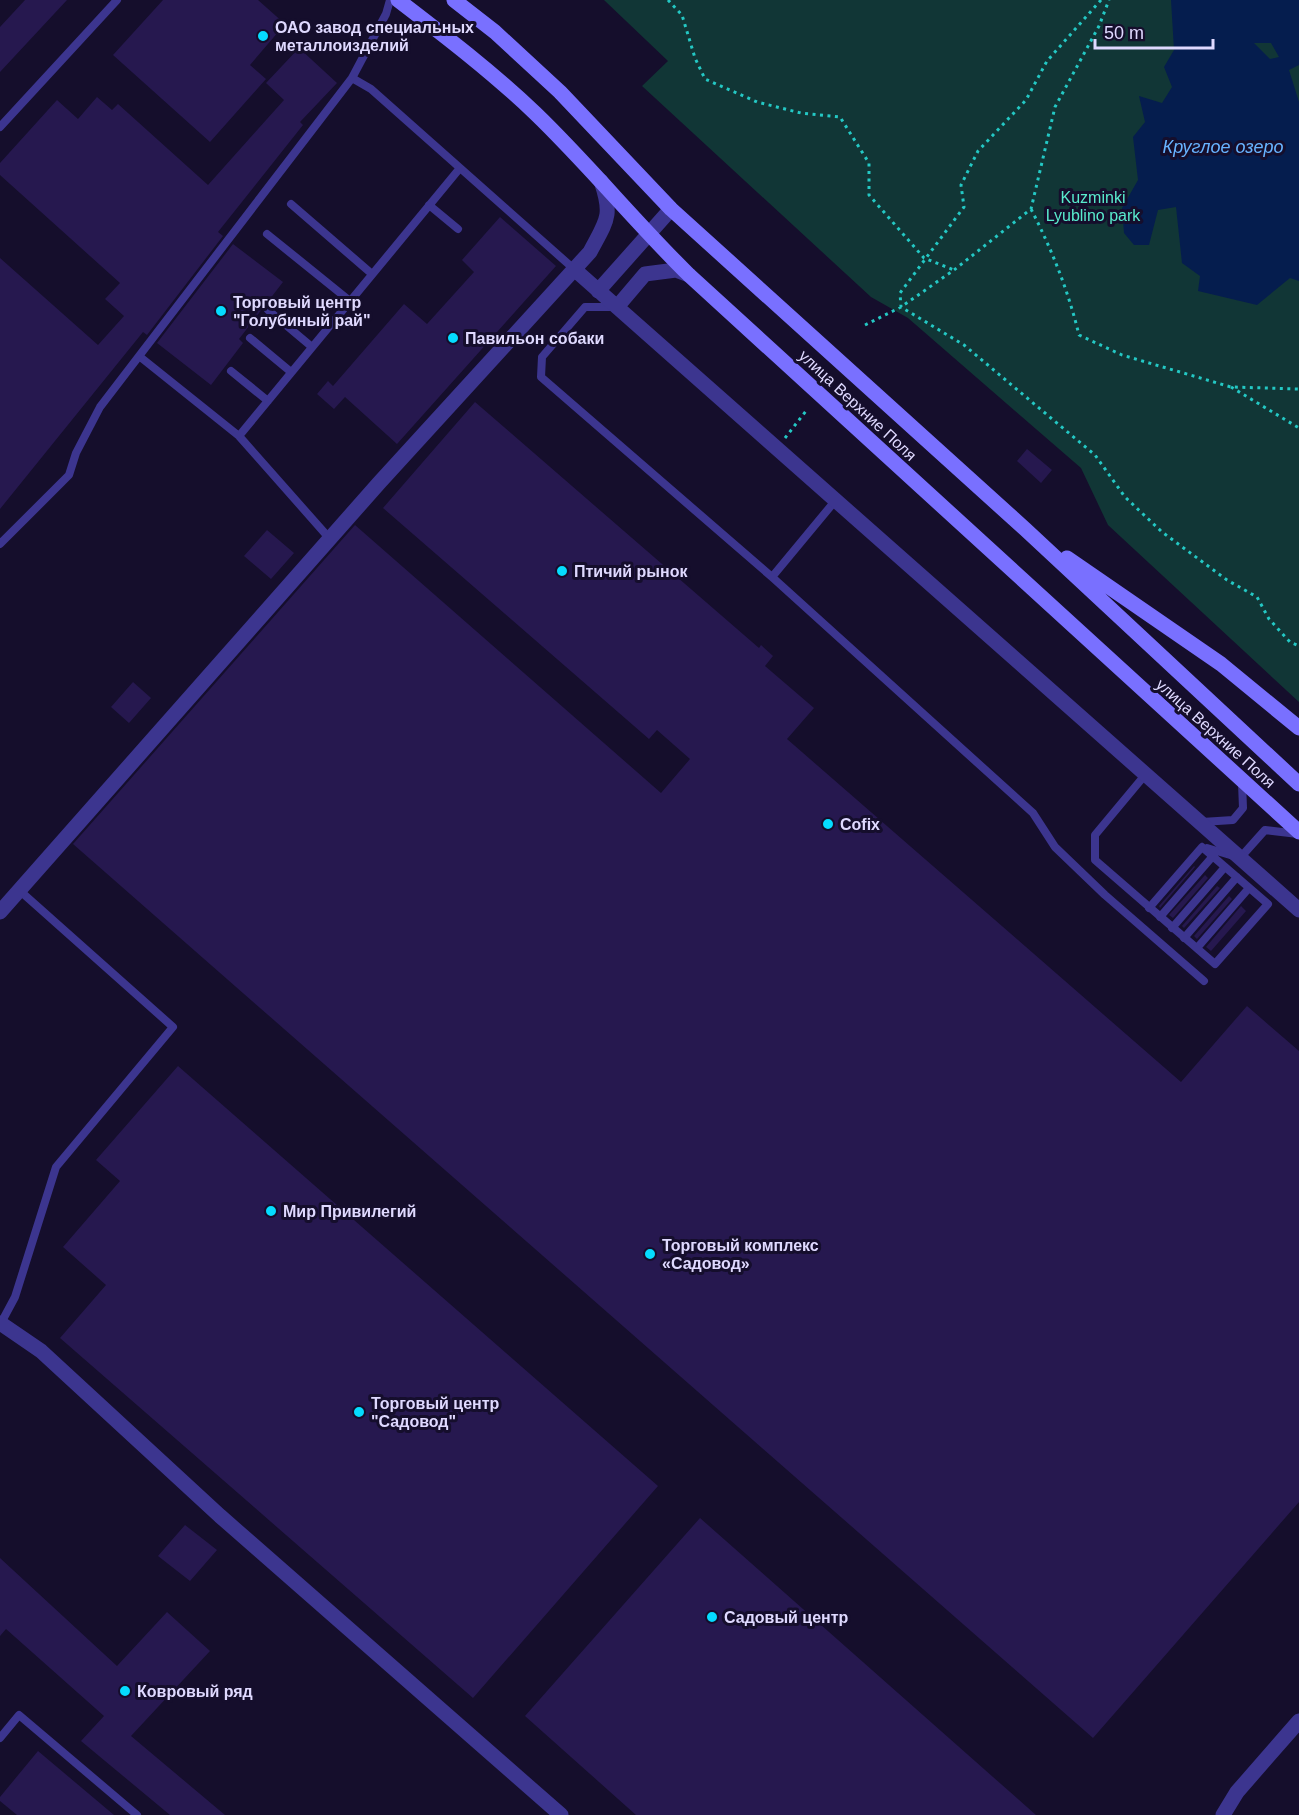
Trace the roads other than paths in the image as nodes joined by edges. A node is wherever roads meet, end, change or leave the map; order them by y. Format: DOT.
graph roads {
  1 [pos="117,0"];
  2 [pos="390,0"];
  3 [pos="398,0"];
  4 [pos="454,0"];
  5 [pos="352,78"];
  6 [pos="0,127"];
  7 [pos="460,168"];
  8 [pos="601,181"];
  9 [pos="291,204"];
  10 [pos="429,205"];
  11 [pos="671,209"];
  12 [pos="458,229"];
  13 [pos="267,234"];
  14 [pos="648,234"];
  15 [pos="574,269"];
  16 [pos="372,274"];
  17 [pos="690,275"];
  18 [pos="598,291"];
  19 [pos="350,301"];
  20 [pos="617,307"];
  21 [pos="268,310"];
  22 [pos="250,338"];
  23 [pos="312,347"];
  24 [pos="139,356"];
  25 [pos="231,371"];
  26 [pos="291,372"];
  27 [pos="268,401"];
  28 [pos="239,436"];
  29 [pos="836,501"];
  30 [pos="1026,529"];
  31 [pos="330,539"];
  32 [pos="0,544"];
  33 [pos="772,577"];
  34 [pos="1299,728"];
  35 [pos="1145,775"];
  36 [pos="1242,781"];
  37 [pos="1299,784"];
  38 [pos="1197,822"];
  39 [pos="1299,833"];
  40 [pos="1202,847"];
  41 [pos="1213,856"];
  42 [pos="1240,858"];
  43 [pos="1225,867"];
  44 [pos="1237,877"];
  45 [pos="1249,888"];
  46 [pos="19,890"];
  47 [pos="1149,908"];
  48 [pos="1299,910"];
  49 [pos="0,912"];
  50 [pos="1160,917"];
  51 [pos="1172,928"];
  52 [pos="1184,938"];
  53 [pos="1197,948"];
  54 [pos="1204,981"];
  55 [pos="1,1323"];
  56 [pos="1299,1721"];
  57 [pos="0,1738"];
  58 [pos="137,1815"];
  59 [pos="561,1815"];
  60 [pos="1223,1815"];
  1 -- 6 [label="lane"];
  2 -- 5 [label="lane"];
  3 -- 8 [label="main road, улица Верхние Поля"];
  4 -- 11 [label="main road, улица Верхние Поля"];
  5 -- 7 [label="lane"];
  5 -- 24 [label="lane"];
  7 -- 10 [label="lane"];
  7 -- 15 [label="lane"];
  8 -- 14 [label="main road, улица Верхние Поля"];
  8 -- 15 [label="street"];
  9 -- 16 [label="lane"];
  10 -- 12 [label="lane"];
  10 -- 16 [label="lane"];
  11 -- 14 [label="street"];
  11 -- 30 [label="main road, улица Верхние Поля"];
  13 -- 19 [label="lane"];
  14 -- 17 [label="main road, улица Верхние Поля"];
  14 -- 18 [label="street"];
  15 -- 18 [label="street"];
  15 -- 31 [label="street"];
  16 -- 19 [label="lane"];
  17 -- 20 [label="street"];
  17 -- 36 [label="main road, улица Верхние Поля"];
  18 -- 20 [label="street"];
  19 -- 23 [label="lane"];
  20 -- 29 [label="street"];
  20 -- 33 [label="lane"];
  21 -- 23 [label="lane"];
  22 -- 26 [label="lane"];
  23 -- 26 [label="lane"];
  24 -- 28 [label="lane"];
  24 -- 32 [label="lane"];
  25 -- 27 [label="lane"];
  26 -- 27 [label="lane"];
  27 -- 28 [label="lane"];
  28 -- 31 [label="lane"];
  29 -- 33 [label="lane"];
  29 -- 35 [label="street"];
  30 -- 34 [label="main road"];
  30 -- 37 [label="main road, улица Верхние Поля"];
  31 -- 46 [label="street"];
  33 -- 54 [label="lane"];
  35 -- 38 [label="street"];
  35 -- 47 [label="lane"];
  36 -- 38 [label="lane"];
  36 -- 39 [label="main road, улица Верхние Поля"];
  38 -- 42 [label="street"];
  39 -- 42 [label="lane"];
  40 -- 41 [label="lane"];
  40 -- 42 [label="lane"];
  40 -- 47 [label="lane"];
  41 -- 43 [label="lane"];
  41 -- 50 [label="lane"];
  42 -- 48 [label="street"];
  43 -- 44 [label="lane"];
  43 -- 51 [label="lane"];
  44 -- 45 [label="lane"];
  44 -- 52 [label="lane"];
  45 -- 53 [label="lane"];
  45 -- 53 [label="lane"];
  46 -- 49 [label="street"];
  46 -- 55 [label="lane"];
  47 -- 50 [label="lane"];
  50 -- 51 [label="lane"];
  51 -- 52 [label="lane"];
  52 -- 53 [label="lane"];
  55 -- 59 [label="street"];
  56 -- 60 [label="street"];
  57 -- 58 [label="lane"];
}
